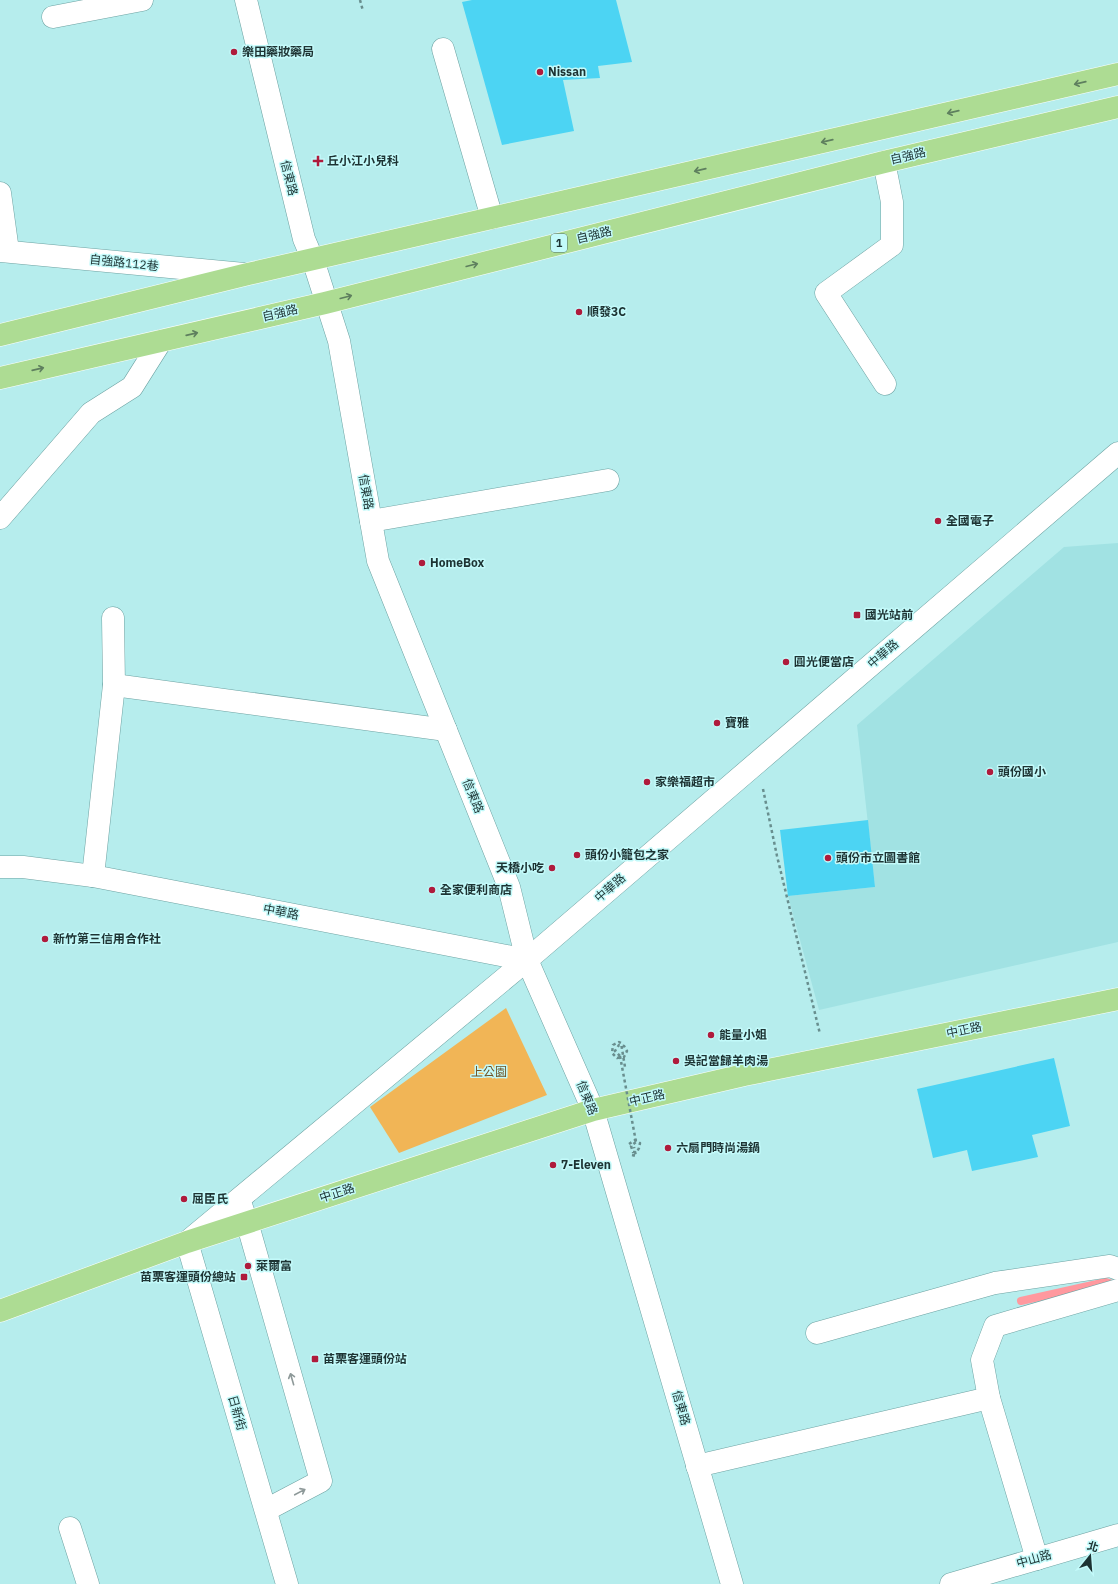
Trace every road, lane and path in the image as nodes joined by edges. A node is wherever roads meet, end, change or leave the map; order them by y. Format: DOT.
graph roads {
  1 [pos="142,0"];
  2 [pos="246,0"];
  3 [pos="360,0"];
  4 [pos="363,12"];
  5 [pos="53,17"];
  6 [pos="443,49"];
  7 [pos="1118,74"];
  8 [pos="1118,107"];
  9 [pos="884,162"];
  10 [pos="0,193"];
  11 [pos="492,218"];
  12 [pos="4,251"];
  13 [pos="313,260"];
  14 [pos="248,274"];
  15 [pos="325,302"];
  16 [pos="0,335"];
  17 [pos="161,341"];
  18 [pos="0,378"];
  19 [pos="885,384"];
  20 [pos="1118,453"];
  21 [pos="608,480"];
  22 [pos="0,518"];
  23 [pos="371,521"];
  24 [pos="113,618"];
  25 [pos="114,685"];
  26 [pos="446,730"];
  27 [pos="758,762"];
  28 [pos="0,867"];
  29 [pos="93,876"];
  30 [pos="527,960"];
  31 [pos="1118,999"];
  32 [pos="820,1037"];
  33 [pos="625,1067"];
  34 [pos="593,1110"];
  35 [pos="634,1147"];
  36 [pos="238,1198"];
  37 [pos="247,1222"];
  38 [pos="187,1242"];
  39 [pos="1118,1269"];
  40 [pos="1118,1290"];
  41 [pos="0,1311"];
  42 [pos="817,1333"];
  43 [pos="989,1398"];
  44 [pos="697,1466"];
  45 [pos="266,1510"];
  46 [pos="70,1528"];
  47 [pos="1118,1535"];
  48 [pos="1037,1558"];
  49 [pos="88,1584"];
  50 [pos="287,1584"];
  51 [pos="732,1584"];
  52 [pos="951,1584"];
  1 -- 5 [label="street"];
  2 -- 13 [label="street, 信東路"];
  3 -- 4 [label="path"];
  6 -- 11 [label="street"];
  7 -- 11 [label="main road, one-way"];
  8 -- 9 [label="main road, 自強路 / 1"];
  15 -- 9 [label="main road, 自強路 / 1, one-way"];
  9 -- 19 [label="street"];
  10 -- 12 [label="street"];
  11 -- 13 [label="main road"];
  12 -- 14 [label="street, 自強路112巷"];
  13 -- 14 [label="main road"];
  13 -- 15 [label="street, 信東路"];
  14 -- 16 [label="main road"];
  17 -- 15 [label="main road, 自強路 / 1, one-way"];
  15 -- 23 [label="street, 信東路"];
  18 -- 17 [label="main road, 自強路 / 1, one-way"];
  17 -- 22 [label="street"];
  20 -- 27 [label="street, 中華路"];
  21 -- 23 [label="street"];
  23 -- 26 [label="street, 信東路"];
  24 -- 25 [label="street"];
  25 -- 26 [label="street"];
  25 -- 29 [label="street"];
  26 -- 30 [label="street, 信東路"];
  27 -- 30 [label="street, 中華路"];
  27 -- 32 [label="path"];
  28 -- 29 [label="street, 中華路"];
  29 -- 30 [label="street, 中華路"];
  30 -- 34 [label="street, 信東路"];
  30 -- 36 [label="street, 中正路"];
  31 -- 34 [label="main road, 中正路"];
  33 -- 35 [label="path, bridge"];
  34 -- 37 [label="main road, 中正路"];
  34 -- 44 [label="street, 信東路"];
  36 -- 37 [label="street"];
  36 -- 38 [label="street, 中正路"];
  37 -- 38 [label="main road, 中正路"];
  45 -- 37 [label="street, one-way"];
  38 -- 41 [label="main road, 中正路"];
  38 -- 45 [label="street, 日新街"];
  39 -- 42 [label="street"];
  40 -- 43 [label="street"];
  43 -- 44 [label="street"];
  43 -- 48 [label="street"];
  44 -- 51 [label="street, 信東路"];
  45 -- 50 [label="street, 日新街"];
  46 -- 49 [label="street"];
  47 -- 48 [label="street, 中山路"];
  48 -- 52 [label="street, 中山路"];
}
